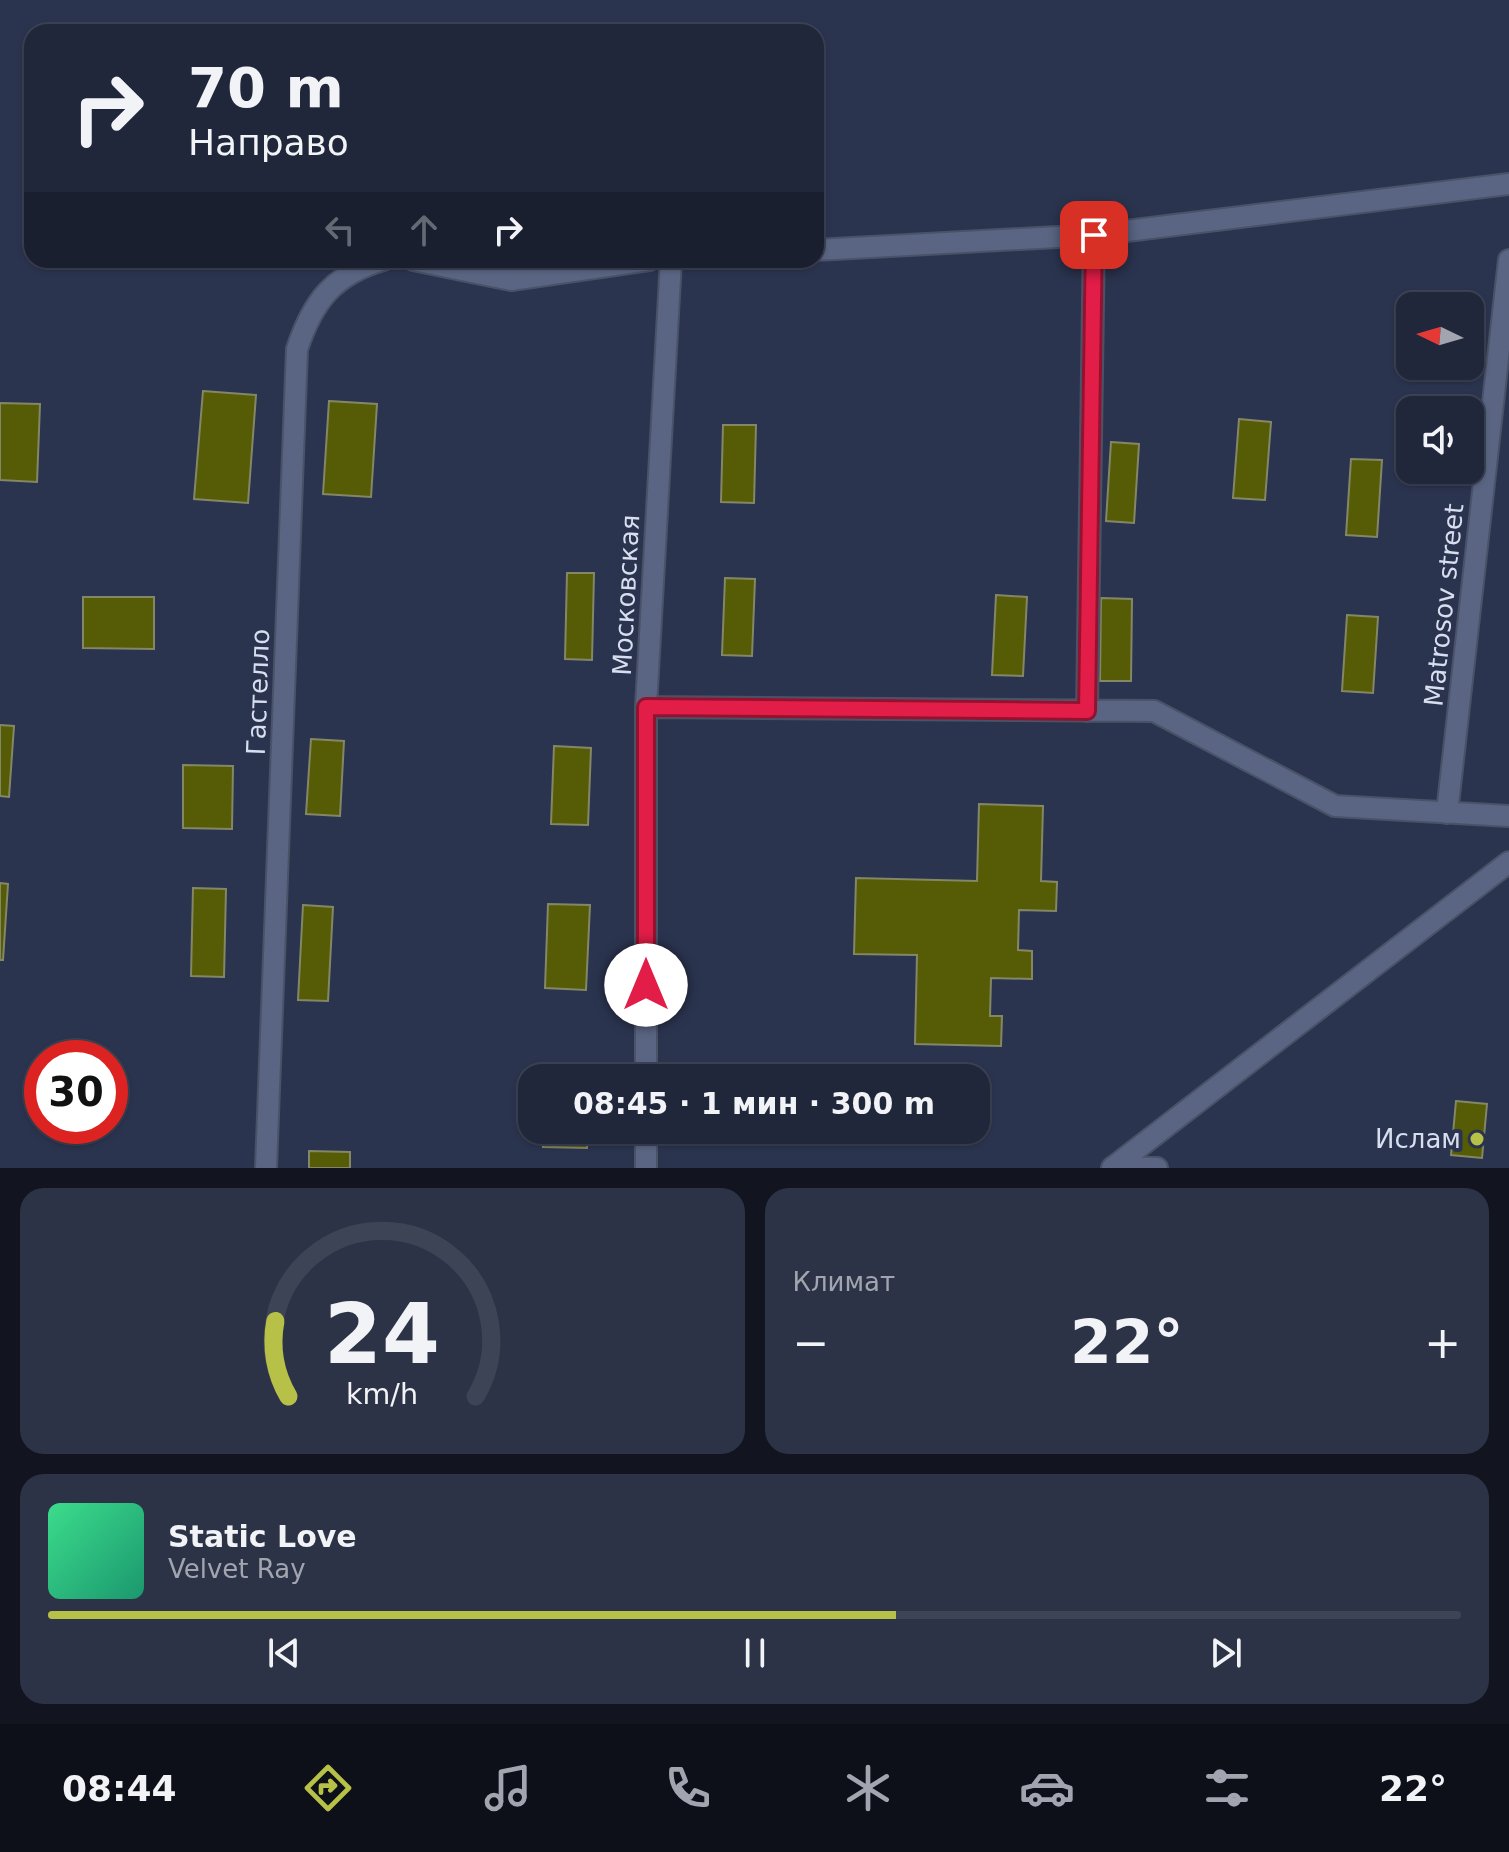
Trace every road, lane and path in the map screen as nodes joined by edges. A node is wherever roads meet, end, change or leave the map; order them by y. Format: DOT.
graph roads {
  1 [pos="1509,184"];
  2 [pos="1094,235"];
  3 [pos="824,250"];
  4 [pos="1509,260"];
  5 [pos="355,268"];
  6 [pos="452,268"];
  7 [pos="594,268"];
  8 [pos="671,268"];
  9 [pos="646,707"];
  10 [pos="1087,711"];
  11 [pos="1447,813"];
  12 [pos="1509,816"];
  13 [pos="1509,862"];
  14 [pos="646,1064"];
  15 [pos="646,1144"];
  16 [pos="1113,1167"];
  17 [pos="266,1168"];
  18 [pos="646,1168"];
  19 [pos="1157,1168"];
  1 -- 2 [label="street"];
  2 -- 3 [label="street"];
  2 -- 10 [label="street"];
  4 -- 11 [label="street, Matrosov street"];
  5 -- 17 [label="street, Гастелло"];
  6 -- 7 [label="street"];
  8 -- 9 [label="street, Московская"];
  9 -- 10 [label="street"];
  9 -- 14 [label="street, Московская"];
  10 -- 11 [label="street"];
  11 -- 12 [label="street"];
  13 -- 16 [label="street"];
  15 -- 18 [label="street"];
  16 -- 19 [label="street"];
}
